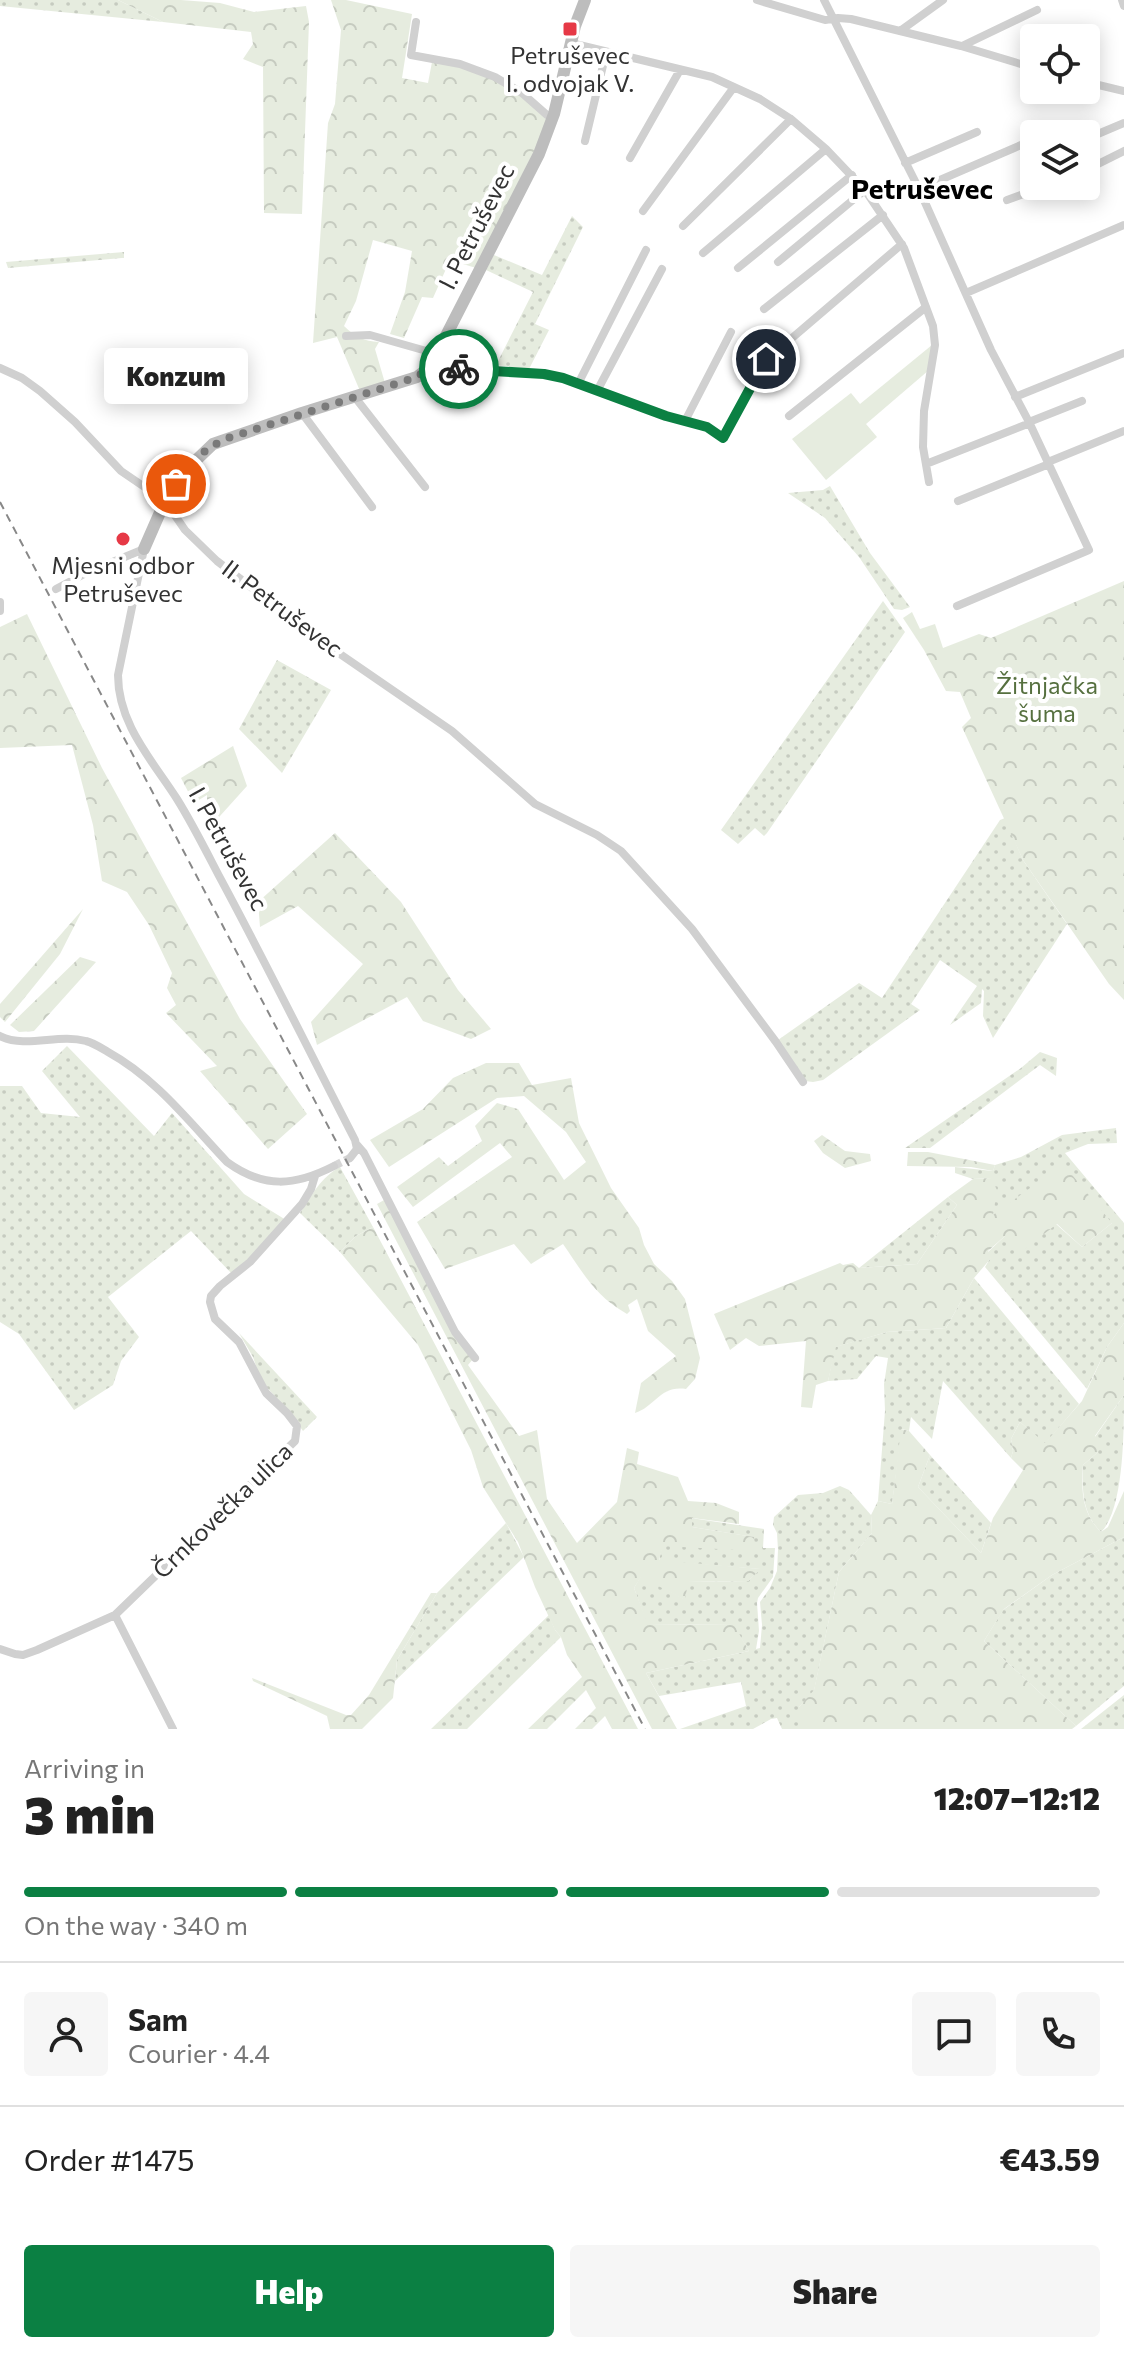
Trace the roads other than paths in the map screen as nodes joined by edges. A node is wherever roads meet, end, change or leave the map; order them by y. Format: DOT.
graph roads {
  1 [pos="585,0"];
  2 [pos="757,0"];
  3 [pos="824,0"];
  4 [pos="943,0"];
  5 [pos="1122,0"];
  6 [pos="1124,6"];
  7 [pos="1037,10"];
  8 [pos="834,19"];
  9 [pos="416,22"];
  10 [pos="900,31"];
  11 [pos="571,43"];
  12 [pos="961,46"];
  13 [pos="606,53"];
  14 [pos="1020,64"];
  15 [pos="680,70"];
  16 [pos="1100,85"];
  17 [pos="734,87"];
  18 [pos="1124,91"];
  19 [pos="553,117"];
  20 [pos="791,119"];
  21 [pos="1124,123"];
  22 [pos="977,132"];
  23 [pos="1100,133"];
  24 [pos="585,141"];
  25 [pos="1020,145"];
  26 [pos="826,149"];
  27 [pos="1124,151"];
  28 [pos="630,158"];
  29 [pos="905,163"];
  30 [pos="1100,163"];
  31 [pos="852,175"];
  32 [pos="919,189"];
  33 [pos="865,190"];
  34 [pos="1020,195"];
  35 [pos="1007,200"];
  36 [pos="643,211"];
  37 [pos="883,215"];
  38 [pos="1124,225"];
  39 [pos="683,226"];
  40 [pos="902,244"];
  41 [pos="646,250"];
  42 [pos="703,253"];
  43 [pos="778,262"];
  44 [pos="738,268"];
  45 [pos="662,269"];
  46 [pos="966,293"];
  47 [pos="926,307"];
  48 [pos="764,309"];
  49 [pos="731,332"];
  50 [pos="346,336"];
  51 [pos="778,350"];
  52 [pos="1124,353"];
  53 [pos="437,354"];
  54 [pos="766,359"];
  55 [pos="430,367"];
  56 [pos="0,368"];
  57 [pos="578,384"];
  58 [pos="597,391"];
  59 [pos="354,396"];
  60 [pos="1015,397"];
  61 [pos="1082,401"];
  62 [pos="302,413"];
  63 [pos="789,416"];
  64 [pos="685,421"];
  65 [pos="1030,423"];
  66 [pos="1124,431"];
  67 [pos="1049,463"];
  68 [pos="926,464"];
  69 [pos="929,482"];
  70 [pos="425,487"];
  71 [pos="165,501"];
  72 [pos="958,501"];
  73 [pos="372,507"];
  74 [pos="144,549"];
  75 [pos="56,589"];
  76 [pos="957,606"];
  77 [pos="0,1036"];
  78 [pos="803,1082"];
  79 [pos="356,1144"];
  80 [pos="350,1158"];
  81 [pos="334,1166"];
  82 [pos="315,1176"];
  83 [pos="475,1358"];
  84 [pos="115,1615"];
  85 [pos="0,1649"];
  86 [pos="173,1729"];
  1 -- 11 [label="street, I. Petruševec"];
  2 -- 8 [label="street"];
  3 -- 8 [label="street"];
  4 -- 10 [label="street"];
  5 -- 6 [label="street"];
  7 -- 12 [label="street"];
  8 -- 10 [label="street"];
  8 -- 29 [label="street"];
  9 -- 19 [label="street"];
  10 -- 12 [label="street"];
  11 -- 13 [label="street"];
  11 -- 19 [label="street, I. Petruševec"];
  12 -- 14 [label="street"];
  13 -- 15 [label="street"];
  13 -- 24 [label="street"];
  15 -- 17 [label="street"];
  15 -- 28 [label="street"];
  16 -- 18 [label="street"];
  17 -- 20 [label="street"];
  17 -- 36 [label="street"];
  19 -- 53 [label="street, I. Petruševec"];
  20 -- 26 [label="street"];
  20 -- 39 [label="street"];
  21 -- 23 [label="street"];
  22 -- 29 [label="street"];
  25 -- 32 [label="street"];
  26 -- 31 [label="street"];
  26 -- 42 [label="street"];
  27 -- 30 [label="street"];
  29 -- 32 [label="street"];
  31 -- 33 [label="street"];
  31 -- 44 [label="street"];
  32 -- 46 [label="street"];
  33 -- 37 [label="street"];
  33 -- 43 [label="street"];
  34 -- 35 [label="street"];
  37 -- 40 [label="street"];
  37 -- 48 [label="street"];
  38 -- 46 [label="street"];
  40 -- 47 [label="street"];
  40 -- 51 [label="street"];
  41 -- 57 [label="street"];
  45 -- 58 [label="street"];
  46 -- 60 [label="street"];
  47 -- 63 [label="street"];
  47 -- 68 [label="street"];
  49 -- 64 [label="street"];
  50 -- 53 [label="street"];
  52 -- 60 [label="street"];
  53 -- 55 [label="street, I. Petruševec"];
  54 -- 64 [label="street"];
  55 -- 57 [label="street"];
  55 -- 59 [label="street, I. Petruševec"];
  56 -- 71 [label="street, II. Petruševec"];
  57 -- 58 [label="street"];
  58 -- 64 [label="street"];
  59 -- 62 [label="street, I. Petruševec"];
  59 -- 70 [label="street"];
  60 -- 65 [label="street"];
  61 -- 65 [label="street"];
  62 -- 71 [label="street, I. Petruševec"];
  62 -- 73 [label="street"];
  65 -- 67 [label="street"];
  65 -- 68 [label="street"];
  66 -- 67 [label="street"];
  67 -- 72 [label="street"];
  67 -- 76 [label="street"];
  68 -- 69 [label="street"];
  71 -- 74 [label="street, I. Petruševec"];
  71 -- 78 [label="street, II. Petruševec"];
  74 -- 75 [label="street"];
  74 -- 79 [label="street, I. Petruševec"];
  77 -- 82 [label="street"];
  79 -- 80 [label="street"];
  79 -- 83 [label="street, I. Petruševec"];
  81 -- 82 [label="street"];
  82 -- 84 [label="street, Črnkovečka ulica"];
  84 -- 85 [label="street, Črnkovečka ulica"];
  84 -- 86 [label="street"];
}
